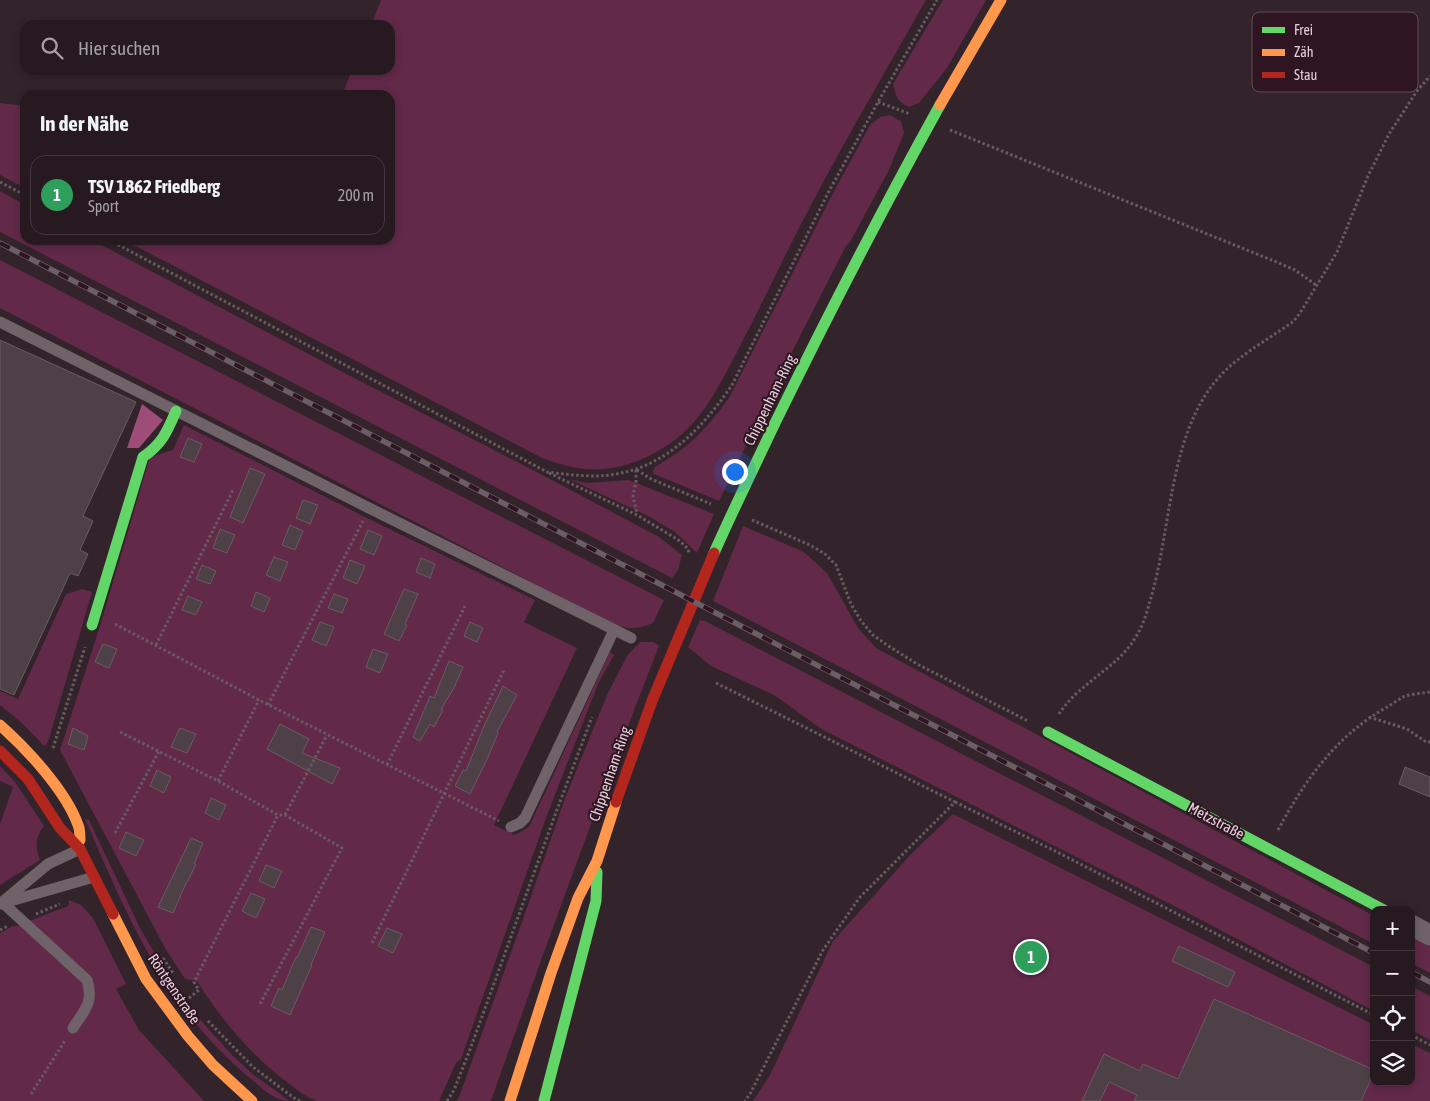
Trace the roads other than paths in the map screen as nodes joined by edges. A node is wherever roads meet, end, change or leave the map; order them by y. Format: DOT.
graph roads {
  1 [pos="1001,0"];
  2 [pos="0,322"];
  3 [pos="176,411"];
  4 [pos="93,620"];
  5 [pos="614,630"];
  6 [pos="631,638"];
  7 [pos="0,725"];
  8 [pos="1048,732"];
  9 [pos="0,751"];
  10 [pos="511,827"];
  11 [pos="80,849"];
  12 [pos="597,861"];
  13 [pos="94,876"];
  14 [pos="1,904"];
  15 [pos="1377,906"];
  16 [pos="1415,926"];
  17 [pos="1430,934"];
  18 [pos="73,1028"];
  19 [pos="252,1101"];
  20 [pos="510,1101"];
  21 [pos="544,1101"];
  1 -- 12 [label="main road, Chippenham-Ring"];
  2 -- 3 [label="lane"];
  3 -- 4 [label="main road"];
  3 -- 5 [label="lane"];
  5 -- 6 [label="lane"];
  5 -- 10 [label="lane"];
  7 -- 11 [label="main road, Röntgenstraße"];
  8 -- 15 [label="main road, Metzstraße"];
  9 -- 11 [label="main road, Röntgenstraße"];
  11 -- 13 [label="main road, Röntgenstraße"];
  11 -- 14 [label="lane"];
  12 -- 20 [label="main road, Chippenham-Ring"];
  12 -- 21 [label="main road, Chippenham-Ring"];
  13 -- 14 [label="lane"];
  13 -- 19 [label="main road, Röntgenstraße"];
  14 -- 18 [label="lane"];
  16 -- 17 [label="street"];
}
